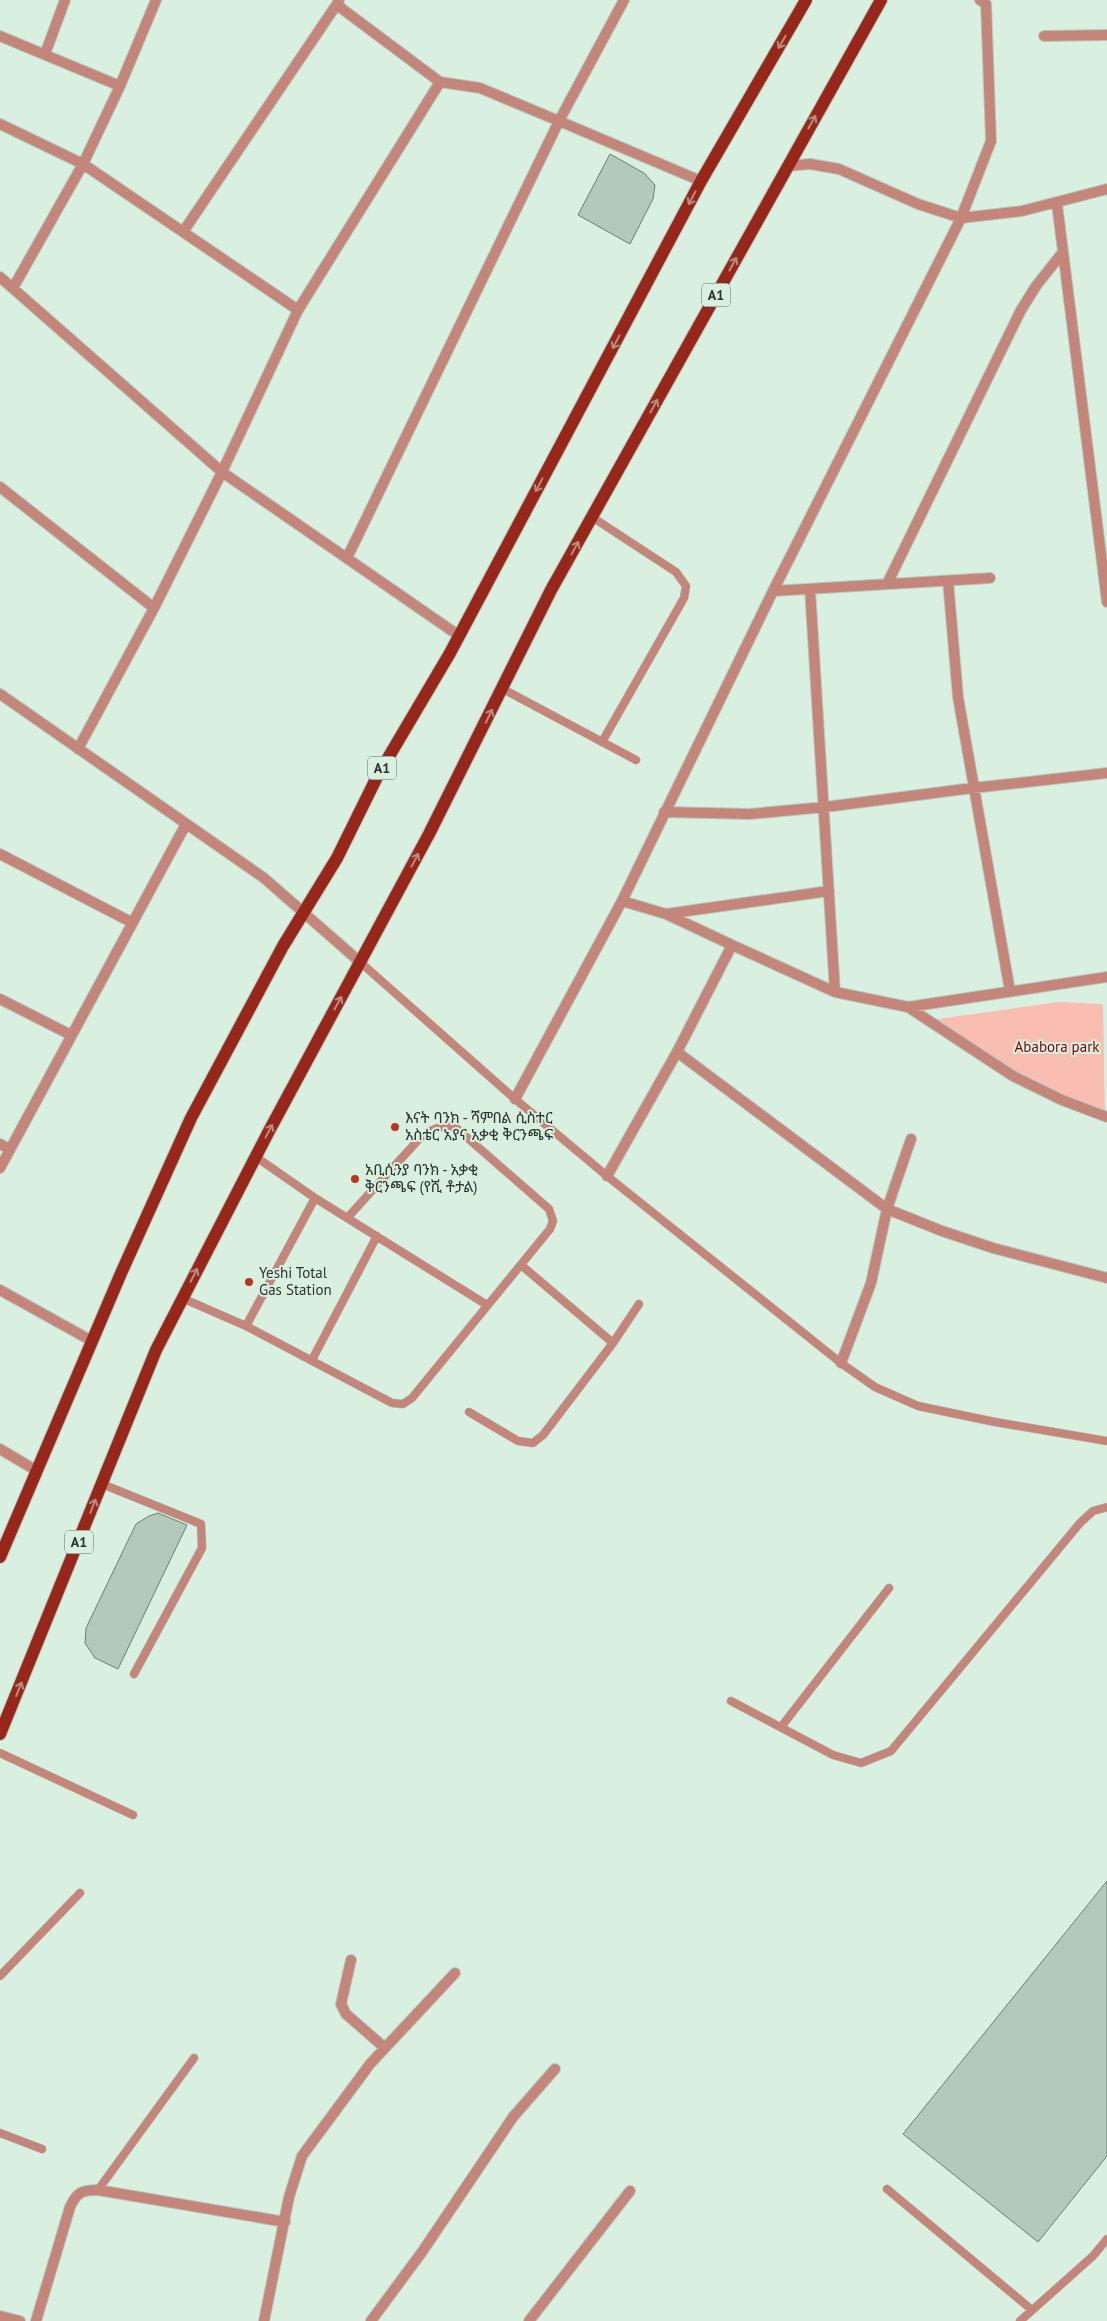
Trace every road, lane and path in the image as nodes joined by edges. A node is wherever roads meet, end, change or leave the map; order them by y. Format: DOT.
graph roads {
  1 [pos="65,0"];
  2 [pos="156,0"];
  3 [pos="624,0"];
  4 [pos="806,0"];
  5 [pos="881,0"];
  6 [pos="980,0"];
  7 [pos="338,2"];
  8 [pos="1107,34"];
  9 [pos="0,36"];
  10 [pos="1044,36"];
  11 [pos="45,54"];
  12 [pos="440,82"];
  13 [pos="120,86"];
  14 [pos="559,121"];
  15 [pos="0,124"];
  16 [pos="83,164"];
  17 [pos="788,166"];
  18 [pos="701,181"];
  19 [pos="1107,189"];
  20 [pos="1057,204"];
  21 [pos="962,218"];
  22 [pos="183,232"];
  23 [pos="1063,252"];
  24 [pos="0,277"];
  25 [pos="13,288"];
  26 [pos="298,310"];
  27 [pos="222,472"];
  28 [pos="0,487"];
  29 [pos="592,517"];
  30 [pos="346,558"];
  31 [pos="1105,573"];
  32 [pos="990,578"];
  33 [pos="948,581"];
  34 [pos="887,584"];
  35 [pos="810,589"];
  36 [pos="774,591"];
  37 [pos="1107,602"];
  38 [pos="154,608"];
  39 [pos="458,635"];
  40 [pos="503,689"];
  41 [pos="0,694"];
  42 [pos="602,742"];
  43 [pos="78,749"];
  44 [pos="636,760"];
  45 [pos="1107,773"];
  46 [pos="973,788"];
  47 [pos="825,807"];
  48 [pos="664,812"];
  49 [pos="186,824"];
  50 [pos="0,854"];
  51 [pos="829,891"];
  52 [pos="622,901"];
  53 [pos="303,912"];
  54 [pos="666,914"];
  55 [pos="131,922"];
  56 [pos="732,946"];
  57 [pos="360,962"];
  58 [pos="1107,977"];
  59 [pos="1010,991"];
  60 [pos="835,992"];
  61 [pos="0,999"];
  62 [pos="908,1007"];
  63 [pos="71,1035"];
  64 [pos="677,1052"];
  65 [pos="515,1099"];
  66 [pos="1107,1117"];
  67 [pos="911,1139"];
  68 [pos="4,1147"];
  69 [pos="256,1157"];
  70 [pos="0,1168"];
  71 [pos="607,1176"];
  72 [pos="315,1198"];
  73 [pos="887,1209"];
  74 [pos="348,1217"];
  75 [pos="377,1236"];
  76 [pos="521,1265"];
  77 [pos="1107,1278"];
  78 [pos="0,1290"];
  79 [pos="182,1298"];
  80 [pos="639,1304"];
  81 [pos="487,1305"];
  82 [pos="246,1326"];
  83 [pos="92,1341"];
  84 [pos="613,1343"];
  85 [pos="312,1360"];
  86 [pos="841,1363"];
  87 [pos="470,1412"];
  88 [pos="1107,1441"];
  89 [pos="0,1449"];
  90 [pos="38,1470"];
  91 [pos="102,1484"];
  92 [pos="1107,1506"];
  93 [pos="0,1557"];
  94 [pos="889,1588"];
  95 [pos="134,1674"];
  96 [pos="732,1700"];
  97 [pos="781,1727"];
  98 [pos="0,1734"];
  99 [pos="0,1752"];
  100 [pos="133,1814"];
  101 [pos="80,1893"];
  102 [pos="351,1960"];
  103 [pos="455,1973"];
  104 [pos="0,1976"];
  105 [pos="385,2048"];
  106 [pos="194,2058"];
  107 [pos="555,2069"];
  108 [pos="0,2133"];
  109 [pos="42,2149"];
  110 [pos="887,2189"];
  111 [pos="98,2190"];
  112 [pos="630,2191"];
  113 [pos="285,2222"];
  114 [pos="1107,2239"];
  115 [pos="1032,2310"];
  116 [pos="0,2316"];
  117 [pos="20,2321"];
  118 [pos="36,2321"];
  119 [pos="264,2321"];
  120 [pos="371,2321"];
  121 [pos="529,2321"];
  122 [pos="1020,2321"];
  1 -- 11 [label="street"];
  2 -- 13 [label="street"];
  3 -- 14 [label="street"];
  4 -- 18 [label="main road, A1, one-way"];
  17 -- 5 [label="main road, A1, one-way"];
  6 -- 21 [label="street"];
  7 -- 12 [label="street"];
  7 -- 22 [label="street"];
  8 -- 10 [label="street"];
  9 -- 11 [label="street"];
  11 -- 13 [label="street"];
  12 -- 14 [label="street"];
  12 -- 26 [label="street"];
  13 -- 16 [label="street"];
  14 -- 18 [label="street"];
  14 -- 30 [label="street"];
  15 -- 16 [label="street"];
  16 -- 22 [label="street"];
  16 -- 25 [label="street"];
  17 -- 21 [label="street"];
  29 -- 17 [label="main road, A1, one-way"];
  18 -- 39 [label="main road, A1, one-way"];
  19 -- 20 [label="street"];
  20 -- 21 [label="street"];
  20 -- 23 [label="street"];
  21 -- 36 [label="street"];
  22 -- 26 [label="street"];
  23 -- 31 [label="street"];
  23 -- 34 [label="street"];
  24 -- 25 [label="street"];
  25 -- 27 [label="street"];
  26 -- 27 [label="street"];
  27 -- 30 [label="street"];
  27 -- 38 [label="street"];
  28 -- 38 [label="street"];
  40 -- 29 [label="main road, A1, one-way"];
  29 -- 42 [label="lane"];
  30 -- 39 [label="street"];
  31 -- 37 [label="street"];
  32 -- 33 [label="street"];
  33 -- 34 [label="street"];
  33 -- 46 [label="street"];
  34 -- 35 [label="street"];
  35 -- 36 [label="street"];
  35 -- 47 [label="street"];
  36 -- 48 [label="street"];
  38 -- 43 [label="street"];
  39 -- 53 [label="main road, A1"];
  40 -- 42 [label="lane"];
  57 -- 40 [label="main road, A1, one-way"];
  41 -- 43 [label="street"];
  42 -- 44 [label="lane"];
  43 -- 49 [label="street"];
  45 -- 46 [label="street"];
  46 -- 47 [label="street"];
  46 -- 59 [label="street"];
  47 -- 48 [label="street"];
  47 -- 51 [label="street"];
  48 -- 52 [label="street"];
  49 -- 53 [label="street"];
  49 -- 55 [label="street"];
  50 -- 55 [label="street"];
  51 -- 54 [label="street"];
  51 -- 60 [label="street"];
  52 -- 54 [label="street"];
  52 -- 65 [label="street"];
  53 -- 57 [label="street"];
  53 -- 83 [label="main road, A1"];
  54 -- 56 [label="street"];
  55 -- 63 [label="street"];
  56 -- 60 [label="street"];
  56 -- 64 [label="street"];
  57 -- 65 [label="lane"];
  69 -- 57 [label="main road, A1, one-way"];
  58 -- 59 [label="street"];
  59 -- 62 [label="street"];
  60 -- 62 [label="street"];
  61 -- 63 [label="street"];
  62 -- 66 [label="street"];
  63 -- 68 [label="street"];
  64 -- 71 [label="street"];
  64 -- 73 [label="street"];
  65 -- 71 [label="lane"];
  67 -- 73 [label="street"];
  68 -- 70 [label="street"];
  69 -- 72 [label="lane"];
  79 -- 69 [label="main road, one-way"];
  71 -- 86 [label="lane"];
  72 -- 74 [label="lane"];
  72 -- 82 [label="lane"];
  73 -- 77 [label="street"];
  73 -- 86 [label="street"];
  74 -- 75 [label="lane"];
  74 -- 76 [label="lane"];
  75 -- 81 [label="lane"];
  75 -- 85 [label="lane"];
  76 -- 81 [label="lane"];
  76 -- 84 [label="lane"];
  78 -- 83 [label="street"];
  79 -- 82 [label="lane"];
  79 -- 91 [label="main road, A1"];
  80 -- 84 [label="lane"];
  81 -- 85 [label="lane"];
  82 -- 85 [label="lane"];
  83 -- 90 [label="main road, A1"];
  84 -- 87 [label="lane"];
  86 -- 88 [label="lane"];
  89 -- 90 [label="street"];
  90 -- 93 [label="main road, A1"];
  91 -- 95 [label="lane"];
  98 -- 91 [label="main road, A1, one-way"];
  92 -- 97 [label="lane"];
  94 -- 97 [label="lane"];
  96 -- 97 [label="lane"];
  99 -- 100 [label="lane"];
  101 -- 104 [label="lane"];
  102 -- 105 [label="street"];
  103 -- 105 [label="street"];
  105 -- 113 [label="street"];
  106 -- 111 [label="lane"];
  107 -- 120 [label="street"];
  108 -- 109 [label="lane"];
  110 -- 115 [label="lane"];
  111 -- 113 [label="street"];
  111 -- 118 [label="street"];
  112 -- 121 [label="street"];
  113 -- 119 [label="street"];
  114 -- 115 [label="lane"];
  115 -- 122 [label="lane"];
  116 -- 117 [label="street"];
}
